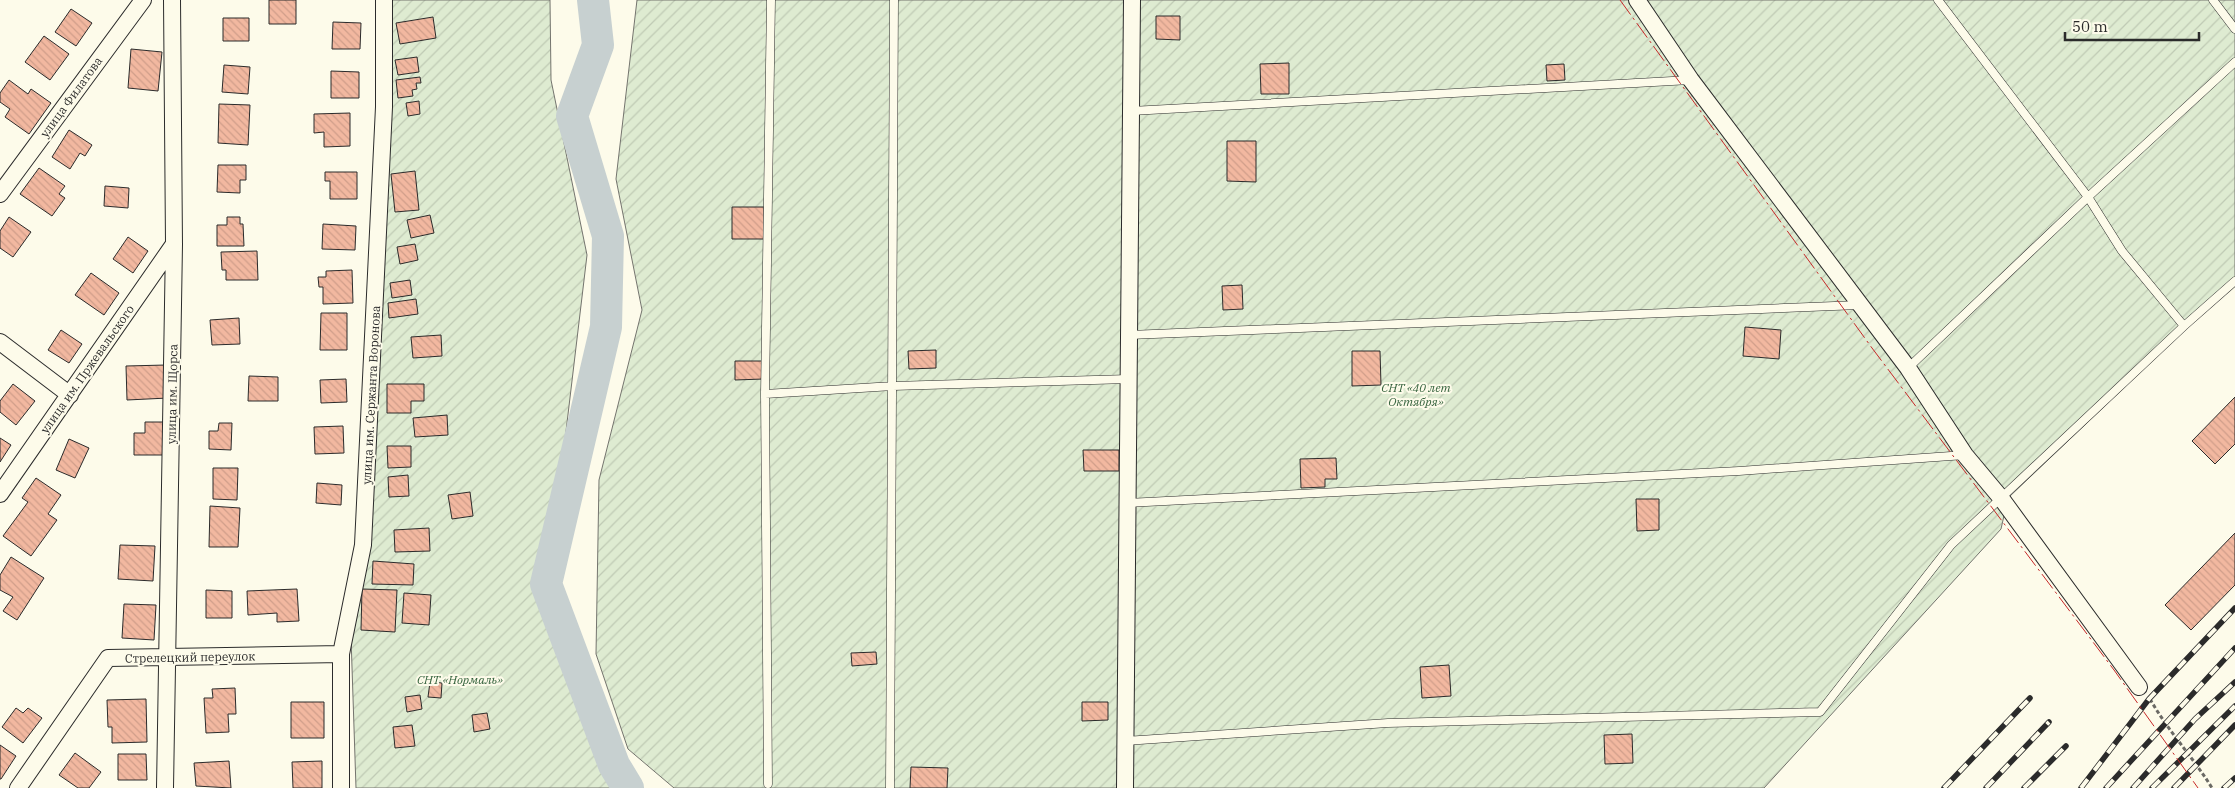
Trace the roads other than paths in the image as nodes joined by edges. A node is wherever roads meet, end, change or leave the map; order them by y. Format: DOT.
graph roads {
  1 [pos="142,0"];
  2 [pos="172,0"];
  3 [pos="384,0"];
  4 [pos="771,0"];
  5 [pos="894,0"];
  6 [pos="1132,0"];
  7 [pos="1637,0"];
  8 [pos="1938,0"];
  9 [pos="2213,0"];
  10 [pos="2235,29"];
  11 [pos="2235,62"];
  12 [pos="1691,80"];
  13 [pos="1131,111"];
  14 [pos="0,194"];
  15 [pos="2088,198"];
  16 [pos="174,244"];
  17 [pos="2235,281"];
  18 [pos="1859,305"];
  19 [pos="2184,326"];
  20 [pos="1129,335"];
  21 [pos="0,342"];
  22 [pos="1908,368"];
  23 [pos="1129,379"];
  24 [pos="893,386"];
  25 [pos="765,394"];
  26 [pos="70,395"];
  27 [pos="1965,455"];
  28 [pos="0,494"];
  29 [pos="2001,498"];
  30 [pos="1127,502"];
  31 [pos="341,654"];
  32 [pos="167,657"];
  33 [pos="2139,687"];
  34 [pos="1125,741"];
  35 [pos="768,784"];
  36 [pos="18,788"];
  37 [pos="165,788"];
  38 [pos="341,788"];
  39 [pos="890,788"];
  40 [pos="1125,788"];
  1 -- 14 [label="street, улица Филатова"];
  2 -- 16 [label="street, улица им. Щорса"];
  3 -- 31 [label="street, улица им. Сержанта Воронова"];
  4 -- 25 [label="lane"];
  5 -- 24 [label="lane"];
  6 -- 13 [label="street"];
  7 -- 12 [label="street"];
  8 -- 15 [label="lane"];
  9 -- 10 [label="lane"];
  11 -- 15 [label="lane"];
  12 -- 13 [label="lane"];
  12 -- 18 [label="street"];
  13 -- 20 [label="street"];
  15 -- 19 [label="lane"];
  15 -- 22 [label="lane"];
  16 -- 26 [label="street, улица им. Пржевальского"];
  16 -- 32 [label="street, улица им. Щорса"];
  17 -- 19 [label="lane"];
  18 -- 20 [label="lane"];
  18 -- 22 [label="street"];
  19 -- 29 [label="lane"];
  20 -- 23 [label="street"];
  21 -- 26 [label="street"];
  22 -- 27 [label="street"];
  23 -- 24 [label="lane"];
  23 -- 30 [label="street"];
  24 -- 25 [label="lane"];
  24 -- 39 [label="lane"];
  25 -- 35 [label="lane"];
  26 -- 28 [label="street, улица им. Пржевальского"];
  27 -- 29 [label="street"];
  27 -- 30 [label="lane"];
  29 -- 33 [label="street"];
  29 -- 34 [label="lane"];
  30 -- 34 [label="street"];
  31 -- 32 [label="street, Стрелецкий переулок"];
  31 -- 38 [label="street, улица им. Сержанта Воронова"];
  32 -- 36 [label="street, Стрелецкий переулок"];
  32 -- 37 [label="street, улица им. Щорса"];
  34 -- 40 [label="street"];
}
